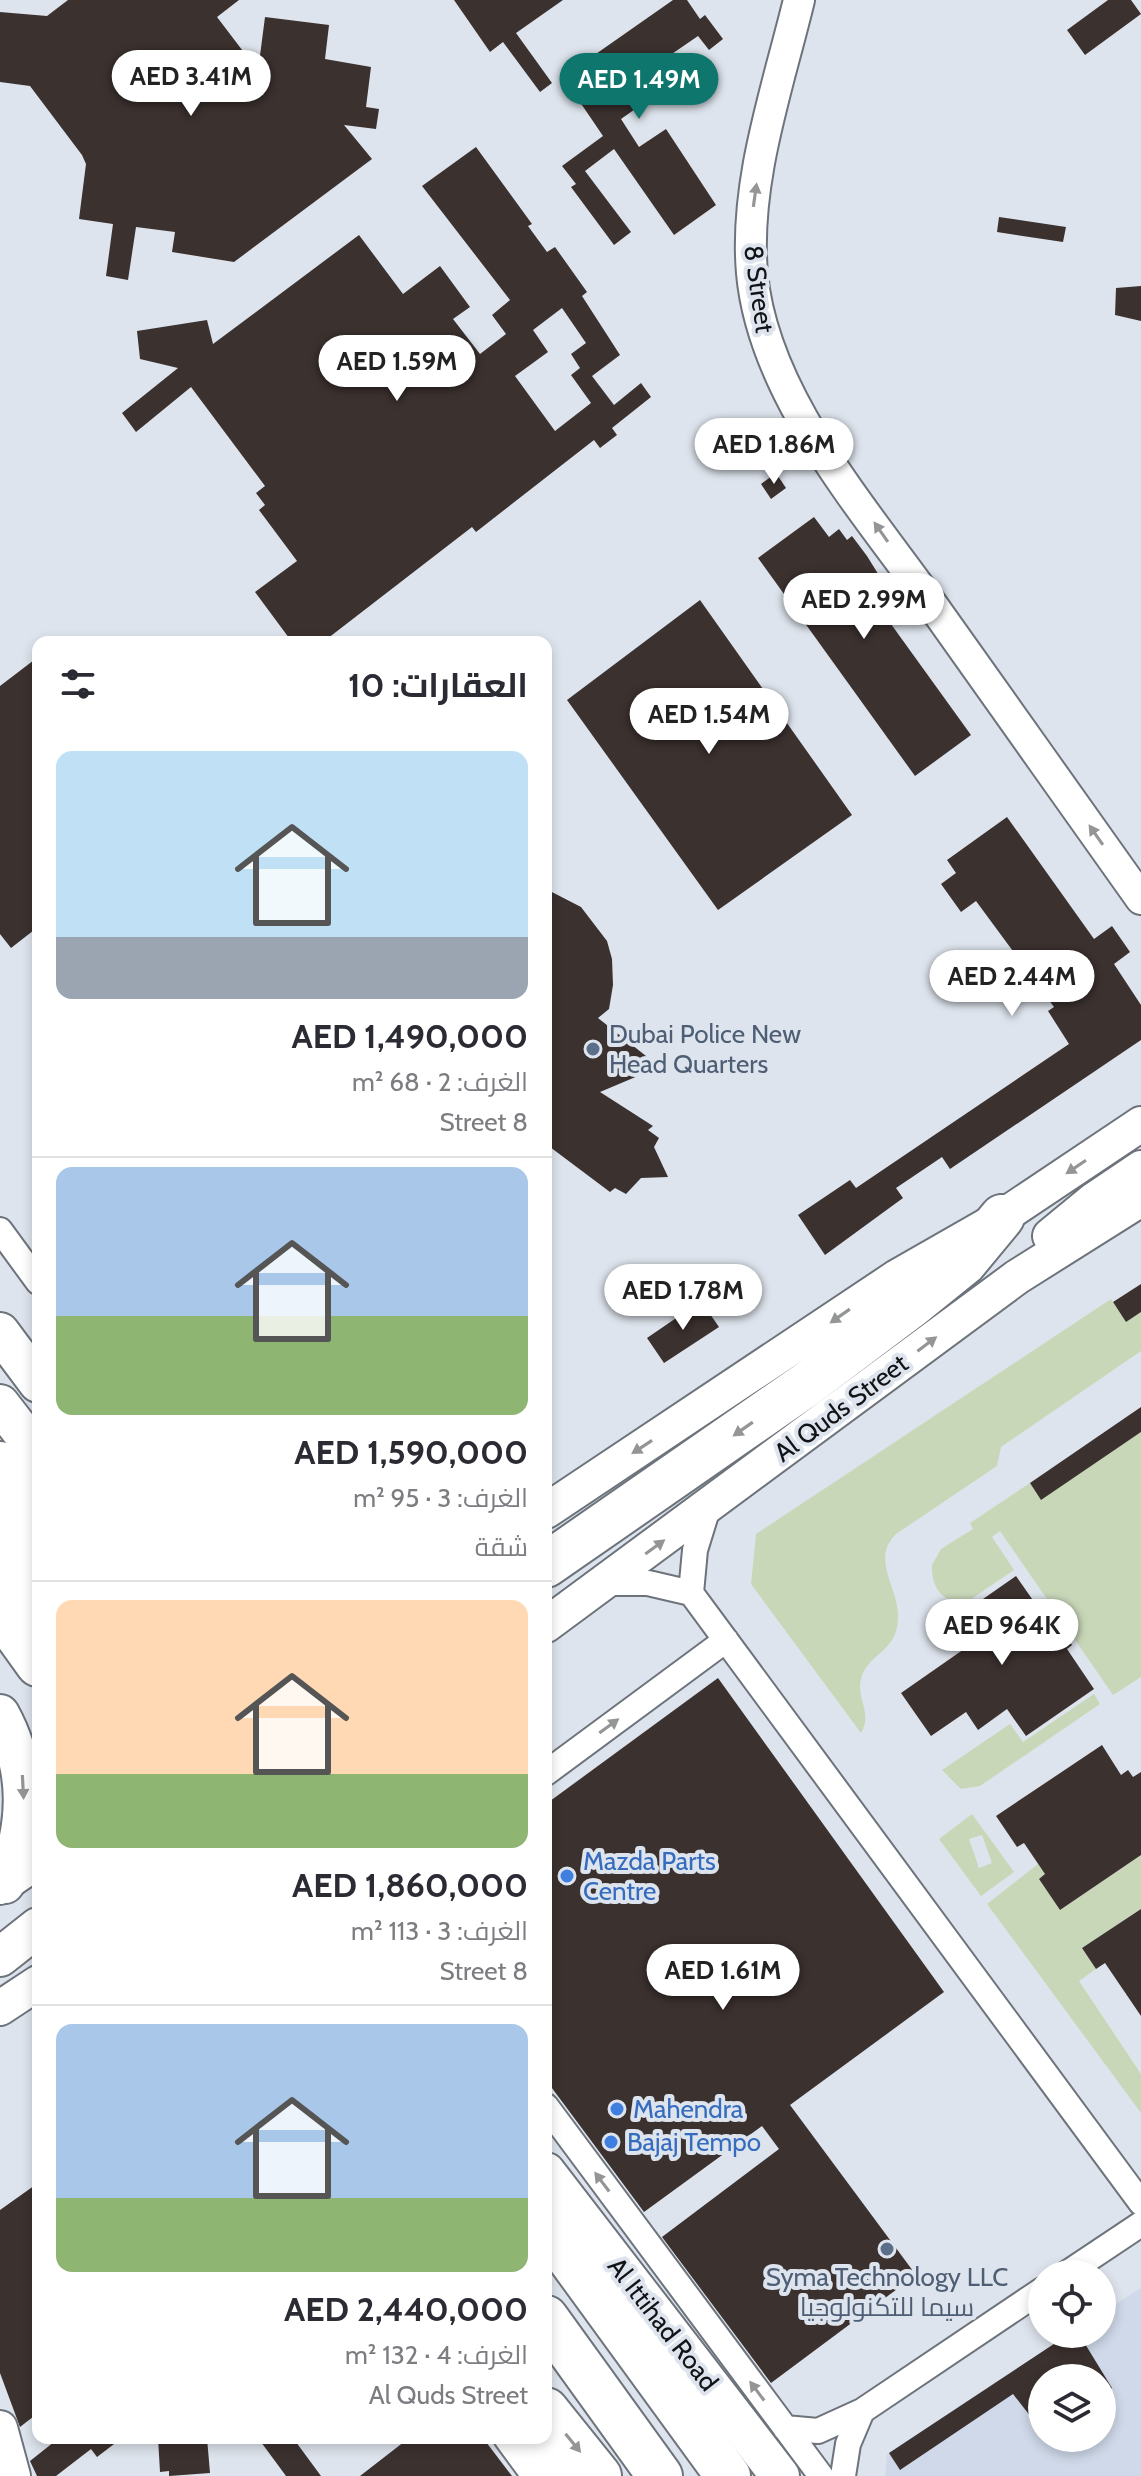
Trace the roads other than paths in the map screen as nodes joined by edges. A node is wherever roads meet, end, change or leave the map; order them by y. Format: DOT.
graph roads {
  1 [pos="799,0"];
  2 [pos="1141,899"];
  3 [pos="1141,1124"];
  4 [pos="1141,1168"];
  5 [pos="1141,1199"];
  6 [pos="1002,1217"];
  7 [pos="0,1230"];
  8 [pos="32,1274"];
  9 [pos="1017,1277"];
  10 [pos="0,1332"];
  11 [pos="32,1375"];
  12 [pos="0,1404"];
  13 [pos="32,1445"];
  14 [pos="0,1464"];
  15 [pos="32,1507"];
  16 [pos="552,1507"];
  17 [pos="708,1508"];
  18 [pos="0,1515"];
  19 [pos="0,1555"];
  20 [pos="32,1555"];
  21 [pos="552,1561"];
  22 [pos="604,1583"];
  23 [pos="691,1593"];
  24 [pos="32,1595"];
  25 [pos="0,1611"];
  26 [pos="552,1621"];
  27 [pos="726,1640"];
  28 [pos="32,1656"];
  29 [pos="0,1693"];
  30 [pos="0,1714"];
  31 [pos="32,1733"];
  32 [pos="552,1769"];
  33 [pos="32,1865"];
  34 [pos="2,1886"];
  35 [pos="32,1908"];
  36 [pos="0,1930"];
  37 [pos="32,1932"];
  38 [pos="0,1957"];
  39 [pos="32,1987"];
  40 [pos="0,2008"];
  41 [pos="552,2114"];
  42 [pos="552,2180"];
  43 [pos="1141,2203"];
  44 [pos="1141,2224"];
  45 [pos="552,2234"];
  46 [pos="1087,2260"];
  47 [pos="552,2280"];
  48 [pos="1028,2299"];
  49 [pos="552,2326"];
  50 [pos="552,2368"];
  51 [pos="862,2411"];
  52 [pos="552,2417"];
  53 [pos="0,2428"];
  54 [pos="785,2428"];
  55 [pos="510,2444"];
  56 [pos="536,2444"];
  57 [pos="13,2476"];
  58 [pos="534,2476"];
  59 [pos="562,2476"];
  60 [pos="599,2476"];
  61 [pos="636,2476"];
  62 [pos="660,2476"];
  63 [pos="700,2476"];
  64 [pos="728,2476"];
  65 [pos="780,2476"];
  66 [pos="821,2476"];
  67 [pos="843,2476"];
  2 -- 1 [label="street, 8 Street, one-way"];
  3 -- 6 [label="main road, one-way"];
  4 -- 9 [label="main road"];
  5 -- 9 [label="main road, Al Quds Street"];
  6 -- 16 [label="main road, one-way"];
  6 -- 21 [label="highway, one-way"];
  7 -- 8 [label="street"];
  17 -- 9 [label="main road, Al Quds Street, one-way"];
  10 -- 11 [label="main road"];
  12 -- 13 [label="main road"];
  14 -- 15 [label="highway"];
  22 -- 17 [label="main road, Al Quds Street, one-way"];
  17 -- 23 [label="street"];
  18 -- 20 [label="highway"];
  19 -- 24 [label="highway"];
  22 -- 23 [label="street"];
  22 -- 26 [label="main road, Al Quds Street"];
  23 -- 27 [label="street"];
  25 -- 28 [label="highway"];
  32 -- 27 [label="street, one-way"];
  27 -- 43 [label="street"];
  29 -- 31 [label="main road"];
  30 -- 34 [label="main road, one-way"];
  33 -- 34 [label="main road"];
  35 -- 36 [label="main road"];
  37 -- 38 [label="main road"];
  39 -- 40 [label="main road"];
  54 -- 41 [label="street, one-way"];
  42 -- 65 [label="main road, Al Ittihad Road"];
  44 -- 46 [label="street"];
  45 -- 64 [label="highway"];
  47 -- 63 [label="highway"];
  48 -- 51 [label="street"];
  49 -- 62 [label="highway"];
  50 -- 61 [label="highway"];
  51 -- 54 [label="street"];
  51 -- 67 [label="street"];
  52 -- 60 [label="highway, one-way"];
  53 -- 57 [label="main road"];
  54 -- 66 [label="street"];
  55 -- 58 [label="street"];
  56 -- 59 [label="main road"];
}
